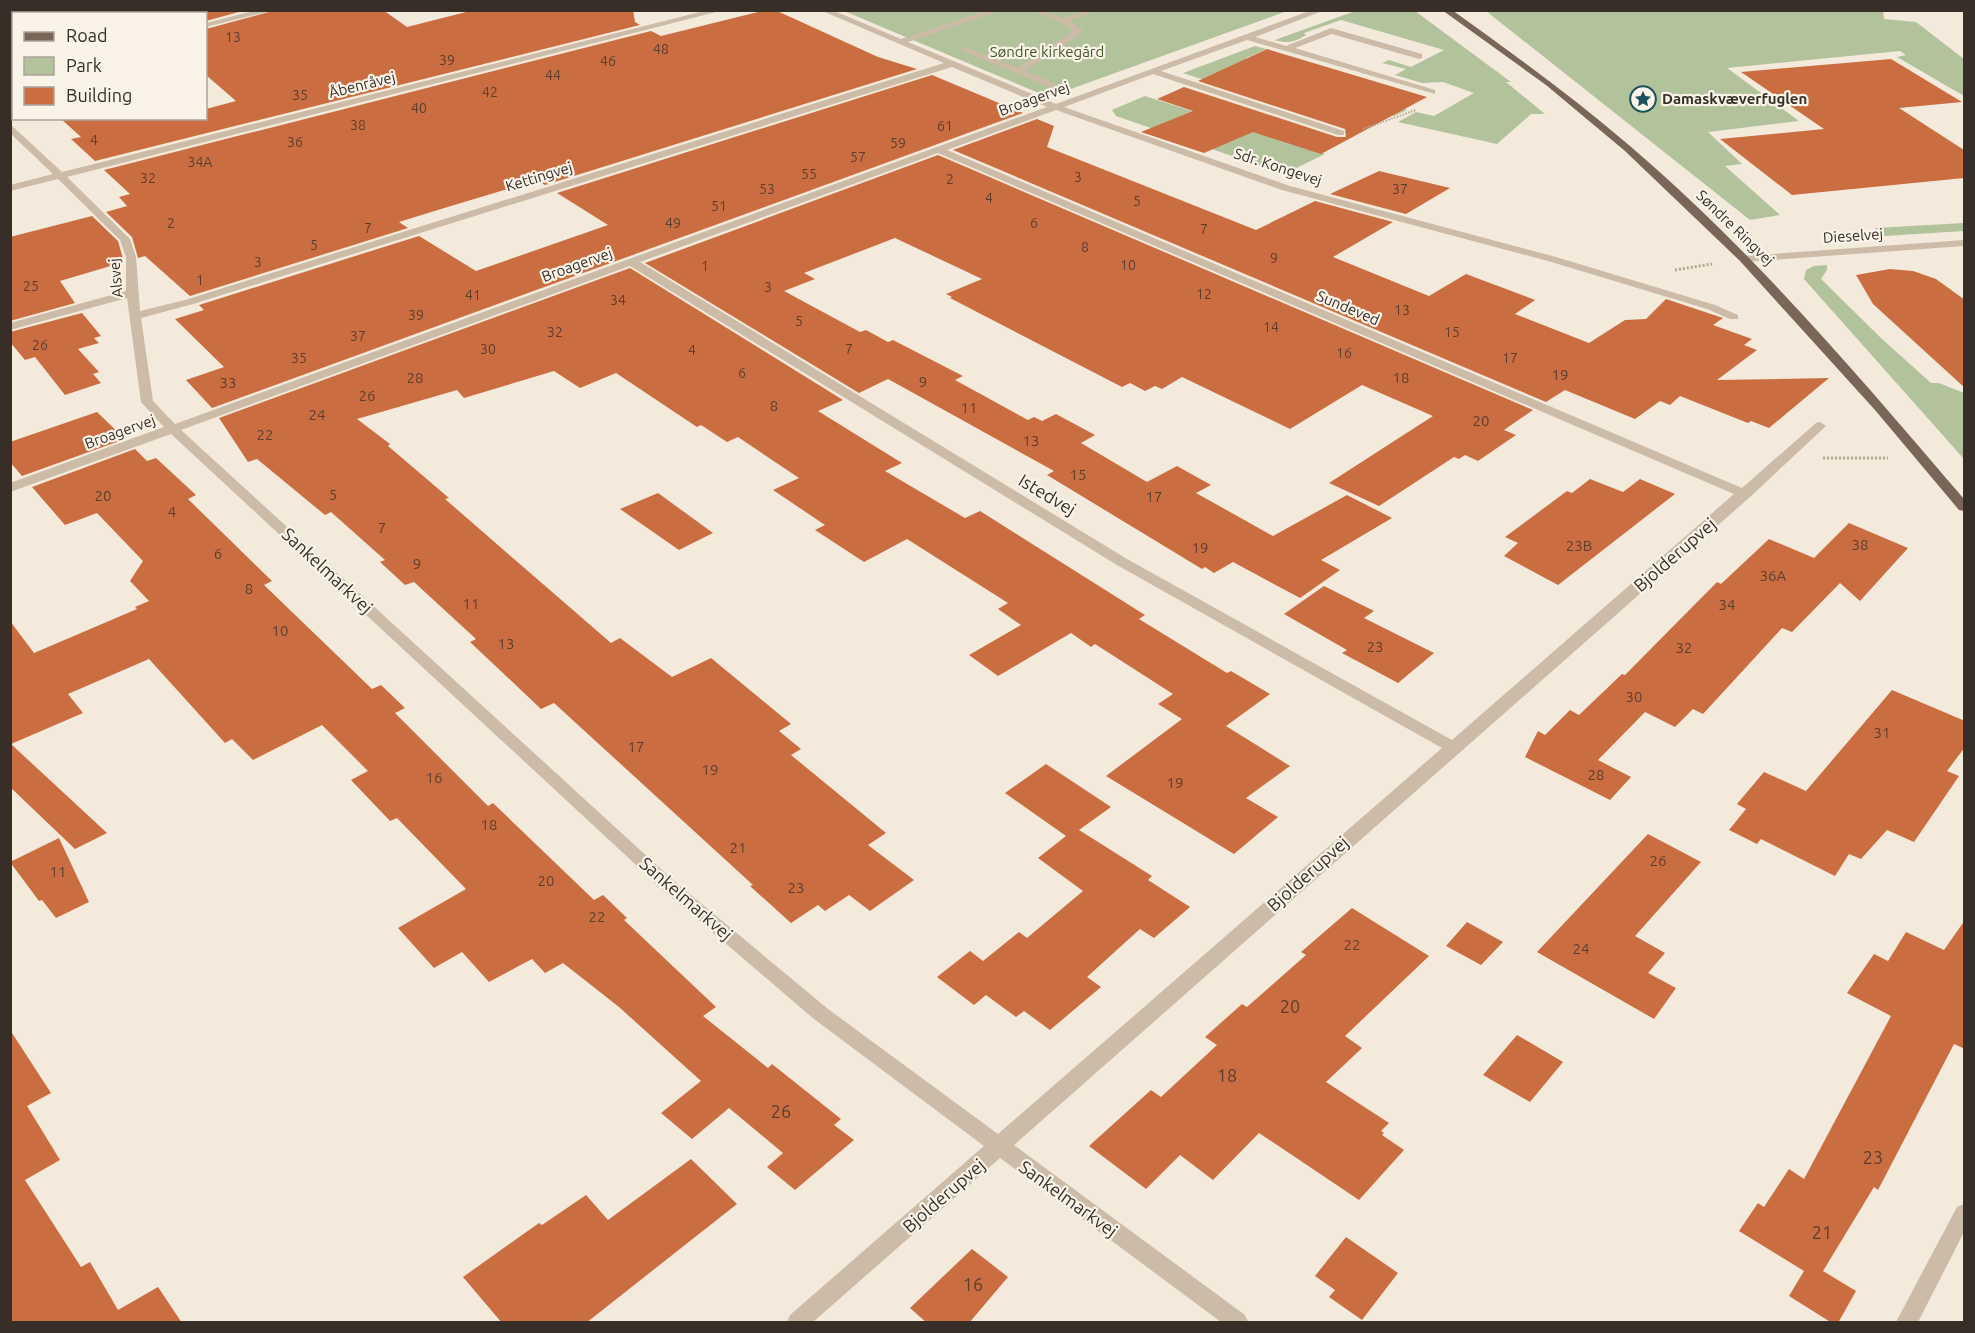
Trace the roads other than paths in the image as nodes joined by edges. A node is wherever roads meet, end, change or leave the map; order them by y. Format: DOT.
graph roads {
  1 [pos="270,10"];
  2 [pos="720,10"];
  3 [pos="824,10"];
  4 [pos="998,10"];
  5 [pos="1034,10"];
  6 [pos="1093,10"];
  7 [pos="1321,10"];
  8 [pos="1446,10"];
  9 [pos="1063,20"];
  10 [pos="207,25"];
  11 [pos="1247,38"];
  12 [pos="900,42"];
  13 [pos="1286,49"];
  14 [pos="965,50"];
  15 [pos="1419,56"];
  16 [pos="951,64"];
  17 [pos="1018,71"];
  18 [pos="1154,72"];
  19 [pos="1054,86"];
  20 [pos="1432,92"];
  21 [pos="1056,107"];
  22 [pos="10,127"];
  23 [pos="1341,133"];
  24 [pos="939,150"];
  25 [pos="61,176"];
  26 [pos="10,188"];
  27 [pos="1965,243"];
  28 [pos="1744,259"];
  29 [pos="630,261"];
  30 [pos="132,293"];
  31 [pos="135,316"];
  32 [pos="1734,317"];
  33 [pos="10,327"];
  34 [pos="1820,426"];
  35 [pos="173,429"];
  36 [pos="10,488"];
  37 [pos="1745,494"];
  38 [pos="1965,507"];
  39 [pos="1452,747"];
  40 [pos="999,1148"];
  41 [pos="1965,1213"];
  42 [pos="798,1323"];
  43 [pos="1237,1323"];
  44 [pos="1907,1323"];
  1 -- 10 [label="street"];
  2 -- 25 [label="street, Åbenråvej"];
  3 -- 12 [label="street, Sdr. Kongevej"];
  4 -- 12 [label="street"];
  5 -- 9 [label="street"];
  6 -- 9 [label="street"];
  7 -- 11 [label="street, Broagervej"];
  8 -- 28 [label="main road, Søndre Ringvej"];
  9 -- 17 [label="street"];
  11 -- 13 [label="street"];
  11 -- 18 [label="street, Broagervej"];
  12 -- 16 [label="street, Sdr. Kongevej"];
  13 -- 15 [label="street"];
  13 -- 20 [label="street"];
  14 -- 17 [label="street"];
  16 -- 21 [label="street, Sdr. Kongevej"];
  16 -- 31 [label="street, Kettingvej"];
  17 -- 19 [label="street"];
  18 -- 21 [label="street, Broagervej"];
  18 -- 23 [label="street"];
  21 -- 24 [label="street, Broagervej"];
  21 -- 32 [label="street, Sdr. Kongevej"];
  22 -- 25 [label="street, Alsvej"];
  24 -- 29 [label="street, Broagervej"];
  24 -- 37 [label="street, Sundeved"];
  25 -- 26 [label="street, Åbenråvej"];
  25 -- 30 [label="street, Alsvej"];
  27 -- 28 [label="street, Dieselvej"];
  28 -- 38 [label="main road, Søndre Ringvej"];
  29 -- 35 [label="street, Broagervej"];
  29 -- 39 [label="street, Istedvej"];
  30 -- 31 [label="street, Alsvej"];
  30 -- 33 [label="street"];
  31 -- 35 [label="street, Alsvej"];
  34 -- 37 [label="street, Bjolderupvej"];
  35 -- 36 [label="street, Broagervej"];
  35 -- 40 [label="street, Sankelmarkvej"];
  37 -- 39 [label="street, Bjolderupvej"];
  39 -- 40 [label="street, Bjolderupvej"];
  40 -- 42 [label="street, Bjolderupvej"];
  40 -- 43 [label="street, Sankelmarkvej"];
  41 -- 44 [label="street"];
}
